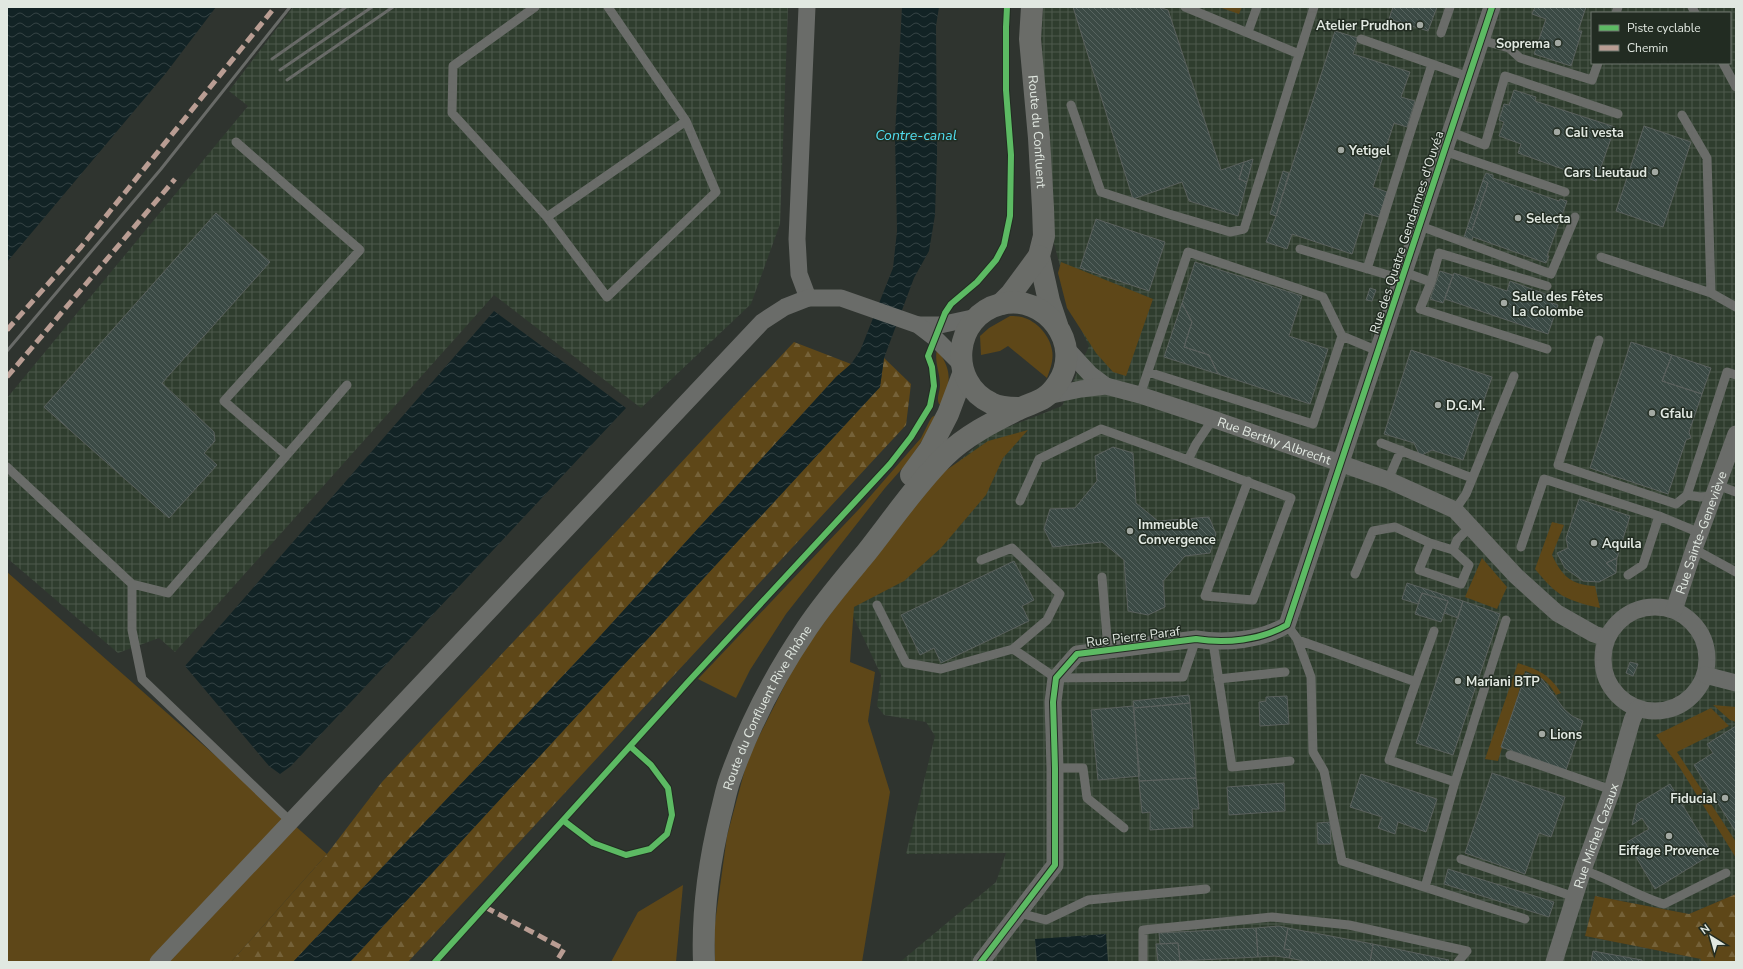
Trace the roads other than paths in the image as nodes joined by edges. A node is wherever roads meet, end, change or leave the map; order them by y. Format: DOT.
graph roads {
  1 [pos="535,7"];
  2 [pos="608,7"];
  3 [pos="807,7"];
  4 [pos="1032,7"];
  5 [pos="1185,7"];
  6 [pos="1257,7"];
  7 [pos="1314,7"];
  8 [pos="1450,7"];
  9 [pos="1492,7"];
  10 [pos="1248,32"];
  11 [pos="1441,33"];
  12 [pos="1361,39"];
  13 [pos="1481,40"];
  14 [pos="1299,54"];
  15 [pos="1432,64"];
  16 [pos="1598,64"];
  17 [pos="1724,64"];
  18 [pos="1469,77"];
  19 [pos="1736,88"];
  20 [pos="1070,105"];
  21 [pos="1618,114"];
  22 [pos="1682,115"];
  23 [pos="686,121"];
  24 [pos="1451,132"];
  25 [pos="236,142"];
  26 [pos="1444,151"];
  27 [pos="1565,192"];
  28 [pos="547,217"];
  29 [pos="1575,217"];
  30 [pos="1420,226"];
  31 [pos="1300,249"];
  32 [pos="1039,256"];
  33 [pos="1601,257"];
  34 [pos="1367,269"];
  35 [pos="1403,276"];
  36 [pos="1431,282"];
  37 [pos="1547,286"];
  38 [pos="1710,293"];
  39 [pos="808,298"];
  40 [pos="1001,304"];
  41 [pos="1736,307"];
  42 [pos="977,317"];
  43 [pos="912,323"];
  44 [pos="1057,325"];
  45 [pos="1342,336"];
  46 [pos="1599,340"];
  47 [pos="1066,348"];
  48 [pos="1547,350"];
  49 [pos="1378,351"];
  50 [pos="962,368"];
  51 [pos="1148,372"];
  52 [pos="1736,375"];
  53 [pos="1514,376"];
  54 [pos="347,385"];
  55 [pos="1106,386"];
  56 [pos="1140,395"];
  57 [pos="1047,396"];
  58 [pos="1020,408"];
  59 [pos="1214,419"];
  60 [pos="1736,434"];
  61 [pos="1381,443"];
  62 [pos="1401,450"];
  63 [pos="286,456"];
  64 [pos="1188,460"];
  65 [pos="1341,464"];
  66 [pos="7,467"];
  67 [pos="1472,478"];
  68 [pos="1388,480"];
  69 [pos="1248,481"];
  70 [pos="1715,490"];
  71 [pos="1736,492"];
  72 [pos="1687,495"];
  73 [pos="1020,501"];
  74 [pos="1455,510"];
  75 [pos="1659,516"];
  76 [pos="1471,526"];
  77 [pos="1697,541"];
  78 [pos="1430,543"];
  79 [pos="1521,547"];
  80 [pos="1453,550"];
  81 [pos="981,560"];
  82 [pos="1736,572"];
  83 [pos="1355,574"];
  84 [pos="1628,575"];
  85 [pos="1102,577"];
  86 [pos="132,584"];
  87 [pos="877,605"];
  88 [pos="1674,610"];
  89 [pos="1506,620"];
  90 [pos="1287,624"];
  91 [pos="1434,631"];
  92 [pos="1297,638"];
  93 [pos="1606,638"];
  94 [pos="1196,639"];
  95 [pos="1213,642"];
  96 [pos="1013,649"];
  97 [pos="1108,650"];
  98 [pos="1285,672"];
  99 [pos="1705,675"];
  100 [pos="1056,678"];
  101 [pos="1218,679"];
  102 [pos="1416,682"];
  103 [pos="1736,683"];
  104 [pos="1638,709"];
  105 [pos="1510,755"];
  106 [pos="1290,761"];
  107 [pos="1055,768"];
  108 [pos="1455,782"];
  109 [pos="1612,790"];
  110 [pos="290,821"];
  111 [pos="1124,828"];
  112 [pos="1461,859"];
  113 [pos="1583,870"];
  114 [pos="1726,873"];
  115 [pos="1425,887"];
  116 [pos="1206,889"];
  117 [pos="1575,897"];
  118 [pos="1019,913"];
  119 [pos="1525,919"];
  120 [pos="985,961"];
  121 [pos="158,962"];
  122 [pos="690,962"];
  123 [pos="704,962"];
  124 [pos="1143,962"];
  125 [pos="1458,962"];
  126 [pos="1554,962"];
  1 -- 28 [label="lane"];
  2 -- 23 [label="lane"];
  3 -- 39 [label="street"];
  4 -- 32 [label="main road, Route du Confluent"];
  5 -- 10 [label="lane"];
  6 -- 10 [label="lane"];
  7 -- 14 [label="lane"];
  8 -- 11 [label="lane"];
  9 -- 13 [label="street, Rue des Quatre Gendarmes d'Ouvéa"];
  10 -- 14 [label="lane"];
  12 -- 15 [label="lane"];
  13 -- 16 [label="lane"];
  13 -- 18 [label="street, Rue des Quatre Gendarmes d'Ouvéa"];
  14 -- 20 [label="lane"];
  15 -- 18 [label="lane"];
  15 -- 34 [label="lane"];
  17 -- 19 [label="lane"];
  18 -- 24 [label="street, Rue des Quatre Gendarmes d'Ouvéa"];
  21 -- 24 [label="lane"];
  22 -- 38 [label="lane"];
  23 -- 28 [label="lane"];
  23 -- 28 [label="lane"];
  24 -- 26 [label="street, Rue des Quatre Gendarmes d'Ouvéa"];
  25 -- 63 [label="lane"];
  26 -- 27 [label="lane"];
  26 -- 30 [label="street, Rue des Quatre Gendarmes d'Ouvéa"];
  29 -- 30 [label="lane"];
  30 -- 35 [label="street, Rue des Quatre Gendarmes d'Ouvéa"];
  31 -- 34 [label="lane"];
  32 -- 40 [label="main road, Route du Confluent"];
  32 -- 44 [label="main road, Route du Confluent"];
  33 -- 38 [label="lane"];
  34 -- 35 [label="lane"];
  35 -- 36 [label="lane"];
  35 -- 49 [label="street, Rue des Quatre Gendarmes d'Ouvéa"];
  36 -- 37 [label="lane"];
  36 -- 48 [label="lane"];
  38 -- 41 [label="lane"];
  39 -- 43 [label="street"];
  39 -- 110 [label="street"];
  40 -- 42 [label="main road"];
  40 -- 44 [label="main road"];
  42 -- 43 [label="street"];
  42 -- 50 [label="main road"];
  43 -- 50 [label="street"];
  44 -- 47 [label="main road"];
  45 -- 49 [label="lane"];
  45 -- 51 [label="lane"];
  45 -- 51 [label="lane"];
  46 -- 72 [label="lane"];
  47 -- 55 [label="street, Rue Berthy Albrecht"];
  47 -- 57 [label="main road"];
  49 -- 65 [label="street, Rue des Quatre Gendarmes d'Ouvéa"];
  50 -- 58 [label="main road"];
  50 -- 122 [label="main road, Route du Confluent Rive Rhône"];
  51 -- 56 [label="lane"];
  52 -- 72 [label="lane"];
  53 -- 67 [label="lane"];
  54 -- 63 [label="lane"];
  55 -- 56 [label="street, Rue Berthy Albrecht"];
  55 -- 57 [label="street, Rue Berthy Albrecht"];
  56 -- 59 [label="street, Rue Berthy Albrecht"];
  57 -- 58 [label="main road"];
  58 -- 123 [label="main road, Route du Confluent Rive Rhône"];
  59 -- 64 [label="lane"];
  59 -- 65 [label="street, Rue Berthy Albrecht"];
  60 -- 70 [label="street, Rue Sainte-Geneviève"];
  61 -- 62 [label="lane"];
  62 -- 67 [label="lane"];
  62 -- 68 [label="lane"];
  63 -- 86 [label="lane"];
  64 -- 69 [label="lane"];
  64 -- 73 [label="lane"];
  65 -- 68 [label="street, Rue Berthy Albrecht"];
  65 -- 90 [label="street"];
  66 -- 86 [label="lane"];
  67 -- 74 [label="lane"];
  68 -- 74 [label="street, Rue Berthy Albrecht"];
  69 -- 69 [label="lane"];
  70 -- 71 [label="lane"];
  70 -- 72 [label="lane"];
  70 -- 77 [label="street, Rue Sainte-Geneviève"];
  74 -- 76 [label="street, Rue Berthy Albrecht"];
  75 -- 77 [label="lane"];
  75 -- 79 [label="lane"];
  75 -- 84 [label="lane"];
  76 -- 80 [label="lane"];
  76 -- 93 [label="street, Rue Berthy Albrecht"];
  77 -- 82 [label="lane"];
  77 -- 88 [label="street, Rue Sainte-Geneviève"];
  78 -- 80 [label="lane"];
  78 -- 80 [label="lane"];
  78 -- 83 [label="lane"];
  81 -- 96 [label="lane"];
  85 -- 97 [label="lane"];
  86 -- 110 [label="lane"];
  87 -- 96 [label="lane"];
  88 -- 93 [label="street"];
  88 -- 99 [label="street"];
  89 -- 108 [label="lane"];
  90 -- 92 [label="lane"];
  90 -- 95 [label="street, Rue Pierre Paraf"];
  91 -- 102 [label="lane"];
  92 -- 102 [label="lane"];
  92 -- 115 [label="lane"];
  93 -- 104 [label="street"];
  94 -- 95 [label="street, Rue Pierre Paraf"];
  94 -- 97 [label="street, Rue Pierre Paraf"];
  94 -- 100 [label="lane"];
  95 -- 101 [label="lane"];
  96 -- 100 [label="lane"];
  97 -- 100 [label="street, Rue Pierre Paraf"];
  98 -- 101 [label="lane"];
  99 -- 103 [label="street"];
  99 -- 104 [label="street"];
  100 -- 107 [label="street"];
  101 -- 106 [label="lane"];
  102 -- 108 [label="lane"];
  104 -- 109 [label="street, Rue Michel Cazaux"];
  105 -- 109 [label="lane"];
  107 -- 111 [label="lane"];
  107 -- 118 [label="street"];
  108 -- 115 [label="lane"];
  109 -- 113 [label="street, Rue Michel Cazaux"];
  110 -- 121 [label="street"];
  112 -- 117 [label="lane"];
  113 -- 114 [label="lane"];
  113 -- 117 [label="street, Rue Michel Cazaux"];
  115 -- 119 [label="lane"];
  116 -- 118 [label="lane"];
  117 -- 126 [label="street, Rue Michel Cazaux"];
  118 -- 120 [label="street"];
  124 -- 125 [label="lane"];
}
